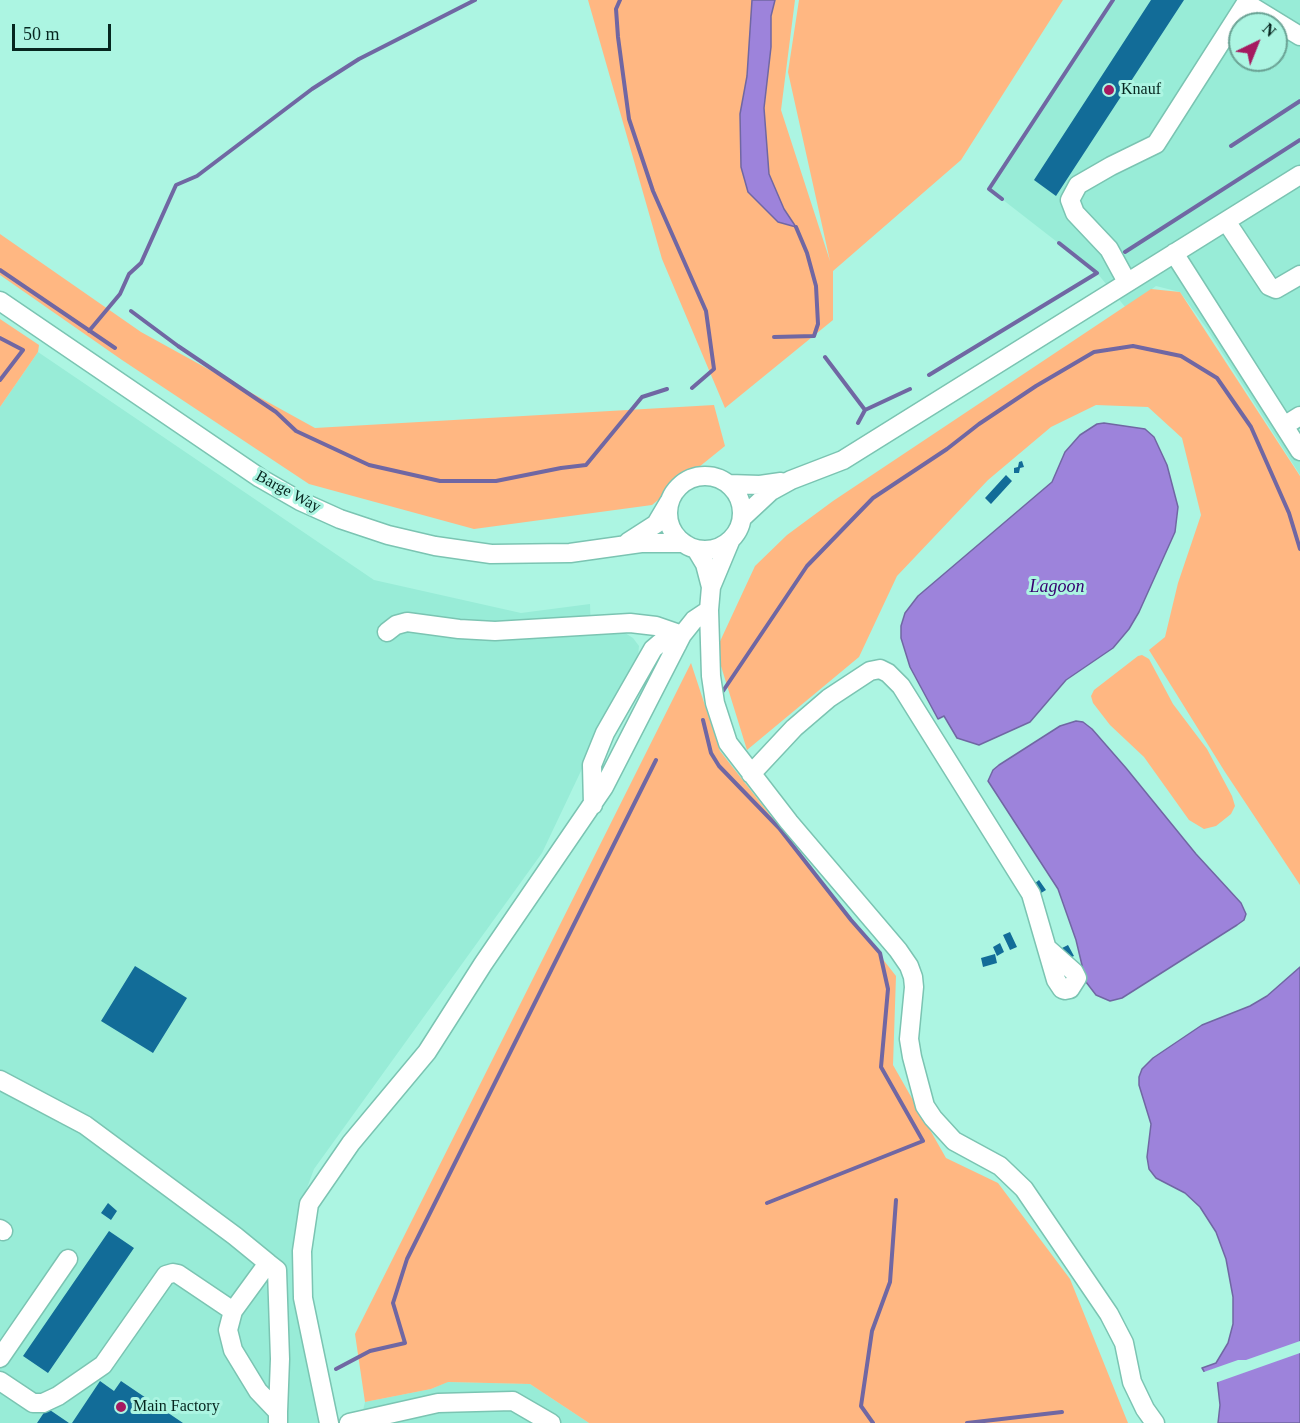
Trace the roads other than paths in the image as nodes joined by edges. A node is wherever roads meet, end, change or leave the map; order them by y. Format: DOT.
graph roads {
  1 [pos="1244,2"];
  2 [pos="1300,36"];
  3 [pos="1300,175"];
  4 [pos="1226,221"];
  5 [pos="1174,253"];
  6 [pos="1300,275"];
  7 [pos="1127,282"];
  8 [pos="0,301"];
  9 [pos="1292,421"];
  10 [pos="1300,451"];
  11 [pos="791,480"];
  12 [pos="729,484"];
  13 [pos="669,501"];
  14 [pos="742,518"];
  15 [pos="731,539"];
  16 [pos="621,545"];
  17 [pos="690,546"];
  18 [pos="711,587"];
  19 [pos="709,610"];
  20 [pos="387,632"];
  21 [pos="680,640"];
  22 [pos="751,774"];
  23 [pos="593,805"];
  24 [pos="1047,948"];
  25 [pos="0,1080"];
  26 [pos="68,1259"];
  27 [pos="268,1263"];
  28 [pos="233,1311"];
  29 [pos="0,1359"];
  30 [pos="2,1388"];
  31 [pos="278,1418"];
  32 [pos="329,1423"];
  33 [pos="349,1423"];
  34 [pos="551,1423"];
  35 [pos="1155,1423"];
  1 -- 2 [label="street"];
  1 -- 7 [label="street"];
  3 -- 4 [label="street"];
  4 -- 5 [label="street"];
  4 -- 6 [label="street"];
  5 -- 7 [label="street"];
  5 -- 9 [label="street"];
  7 -- 11 [label="street"];
  8 -- 16 [label="street, Barge Way"];
  9 -- 10 [label="street"];
  11 -- 12 [label="street"];
  11 -- 14 [label="street"];
  12 -- 13 [label="street"];
  12 -- 14 [label="street"];
  13 -- 16 [label="street, Barge Way"];
  13 -- 17 [label="street"];
  14 -- 15 [label="street"];
  15 -- 17 [label="street"];
  15 -- 18 [label="street"];
  16 -- 17 [label="street, Barge Way"];
  17 -- 18 [label="street"];
  18 -- 19 [label="street"];
  19 -- 21 [label="street"];
  19 -- 22 [label="street"];
  20 -- 21 [label="street"];
  21 -- 23 [label="street"];
  21 -- 23 [label="street"];
  22 -- 24 [label="street"];
  22 -- 35 [label="street"];
  23 -- 32 [label="street"];
  25 -- 27 [label="street"];
  26 -- 29 [label="street"];
  27 -- 28 [label="street"];
  27 -- 31 [label="street"];
  28 -- 30 [label="street"];
  28 -- 31 [label="street"];
  33 -- 34 [label="street"];
}
